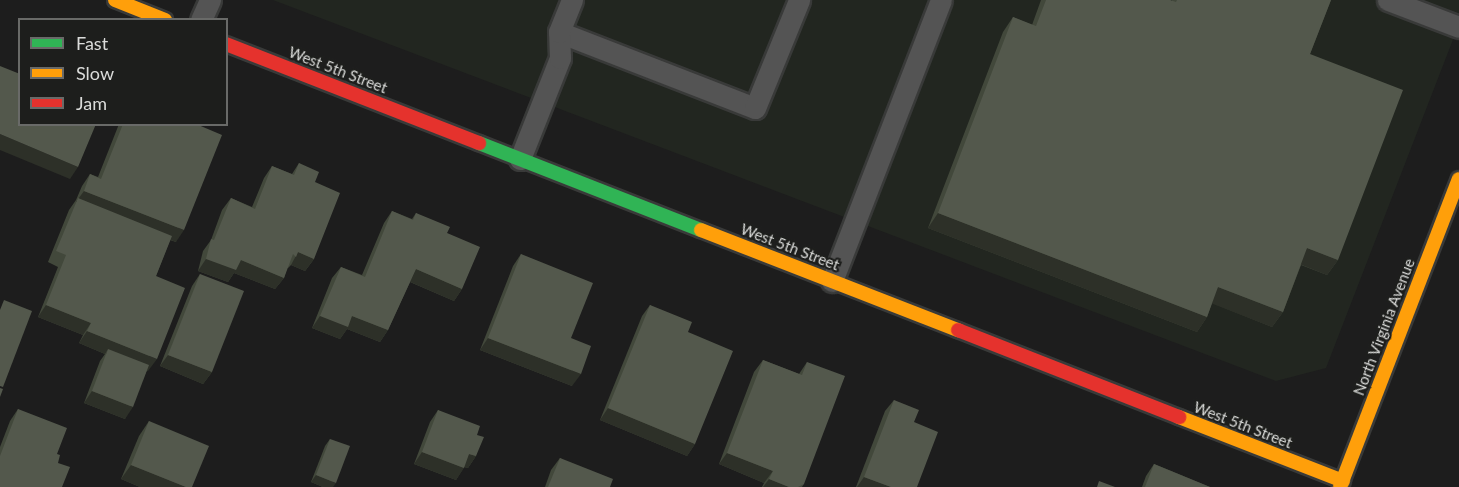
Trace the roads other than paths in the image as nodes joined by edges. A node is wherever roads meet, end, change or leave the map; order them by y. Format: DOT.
graph roads {
  1 [pos="115,0"];
  2 [pos="210,0"];
  3 [pos="572,0"];
  4 [pos="799,0"];
  5 [pos="941,0"];
  6 [pos="1389,0"];
  7 [pos="160,18"];
  8 [pos="202,18"];
  9 [pos="1459,27"];
  10 [pos="559,32"];
  11 [pos="228,45"];
  12 [pos="520,159"];
  13 [pos="1459,179"];
  14 [pos="832,281"];
  15 [pos="1342,484"];
  1 -- 7 [label="street"];
  2 -- 8 [label="lane"];
  3 -- 10 [label="lane"];
  4 -- 10 [label="lane"];
  5 -- 14 [label="lane"];
  6 -- 9 [label="lane"];
  10 -- 12 [label="lane"];
  11 -- 12 [label="street, West 5th Street"];
  12 -- 14 [label="street, West 5th Street"];
  13 -- 15 [label="street, North Virginia Avenue"];
  14 -- 15 [label="street, West 5th Street"];
}
